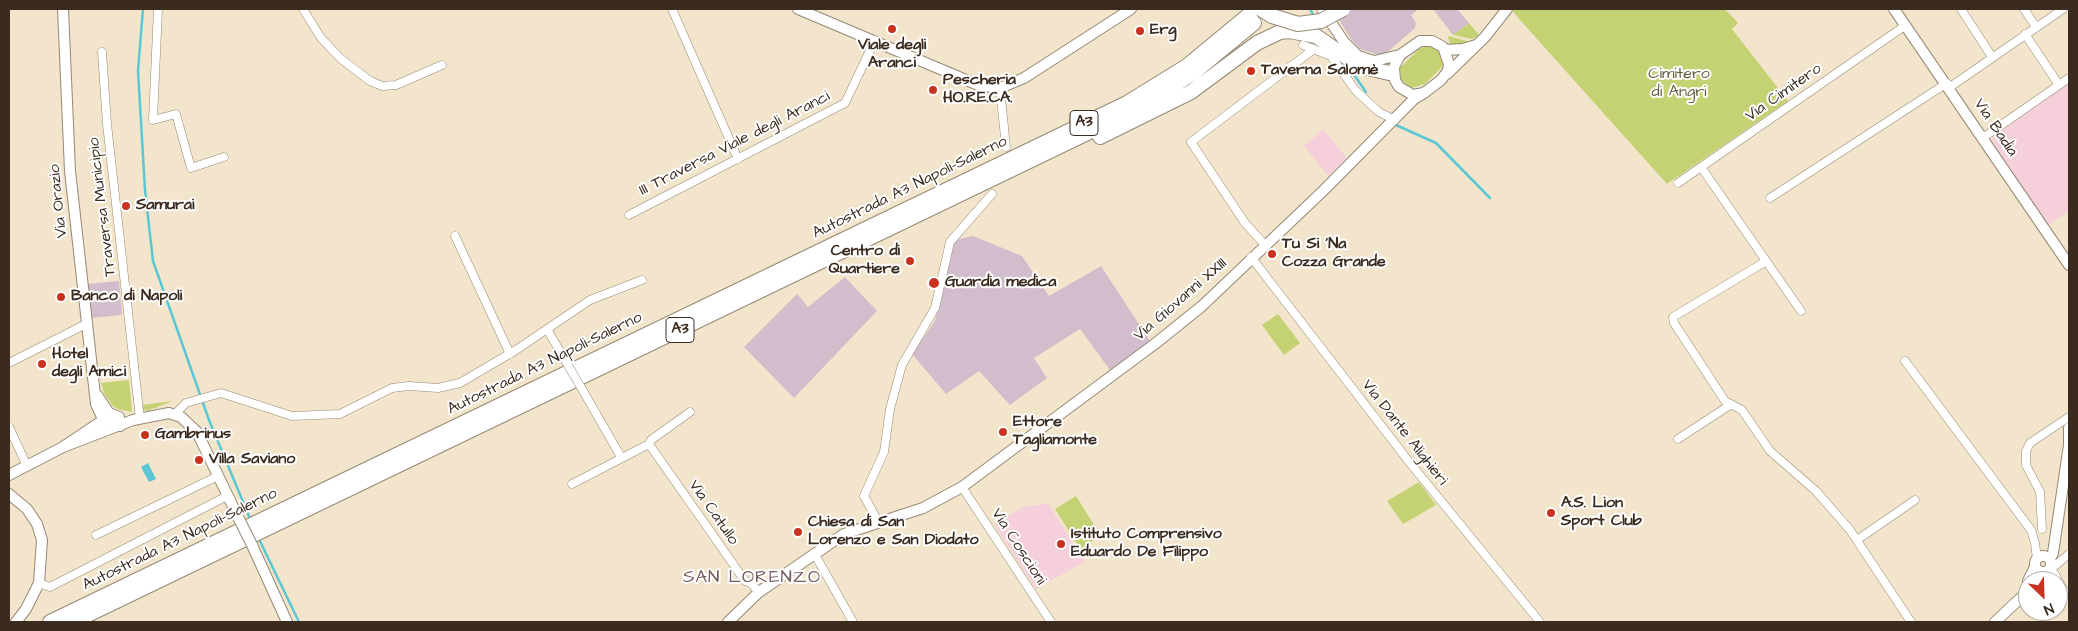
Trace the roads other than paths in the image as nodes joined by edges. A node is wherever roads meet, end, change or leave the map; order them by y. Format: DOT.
graph roads {
  1 [pos="63,9"];
  2 [pos="158,9"];
  3 [pos="303,9"];
  4 [pos="672,9"];
  5 [pos="798,9"];
  6 [pos="1131,9"];
  7 [pos="1256,9"];
  8 [pos="1261,9"];
  9 [pos="1269,9"];
  10 [pos="1322,9"];
  11 [pos="1343,9"];
  12 [pos="1507,9"];
  13 [pos="1894,9"];
  14 [pos="1961,9"];
  15 [pos="2024,9"];
  16 [pos="2063,9"];
  17 [pos="1906,25"];
  18 [pos="2036,26"];
  19 [pos="2025,34"];
  20 [pos="876,40"];
  21 [pos="1303,45"];
  22 [pos="1476,45"];
  23 [pos="1314,49"];
  24 [pos="1445,50"];
  25 [pos="102,52"];
  26 [pos="1400,55"];
  27 [pos="1992,57"];
  28 [pos="1374,61"];
  29 [pos="442,65"];
  30 [pos="1445,77"];
  31 [pos="2069,78"];
  32 [pos="1394,80"];
  33 [pos="1948,85"];
  34 [pos="2059,85"];
  35 [pos="1000,88"];
  36 [pos="1424,93"];
  37 [pos="1398,116"];
  38 [pos="1984,137"];
  39 [pos="1006,147"];
  40 [pos="224,157"];
  41 [pos="738,159"];
  42 [pos="1701,167"];
  43 [pos="1678,183"];
  44 [pos="978,186"];
  45 [pos="992,194"];
  46 [pos="1770,198"];
  47 [pos="629,215"];
  48 [pos="455,236"];
  49 [pos="1265,245"];
  50 [pos="1251,257"];
  51 [pos="1764,258"];
  52 [pos="2069,265"];
  53 [pos="642,280"];
  54 [pos="1801,312"];
  55 [pos="88,323"];
  56 [pos="546,329"];
  57 [pos="510,354"];
  58 [pos="1905,361"];
  59 [pos="9,363"];
  60 [pos="95,389"];
  61 [pos="1730,405"];
  62 [pos="97,411"];
  63 [pos="690,412"];
  64 [pos="174,415"];
  65 [pos="2069,417"];
  66 [pos="113,419"];
  67 [pos="137,419"];
  68 [pos="9,427"];
  69 [pos="2069,428"];
  70 [pos="86,436"];
  71 [pos="1678,439"];
  72 [pos="649,444"];
  73 [pos="621,457"];
  74 [pos="27,466"];
  75 [pos="9,475"];
  76 [pos="218,476"];
  77 [pos="572,484"];
  78 [pos="962,487"];
  79 [pos="9,494"];
  80 [pos="228,496"];
  81 [pos="1915,500"];
  82 [pos="878,523"];
  83 [pos="2042,529"];
  84 [pos="2031,530"];
  85 [pos="2055,532"];
  86 [pos="96,535"];
  87 [pos="1857,540"];
  88 [pos="814,553"];
  89 [pos="2069,554"];
  90 [pos="2044,566"];
  91 [pos="40,583"];
  92 [pos="759,592"];
  93 [pos="2018,600"];
  94 [pos="2069,600"];
  95 [pos="16,622"];
  96 [pos="50,622"];
  97 [pos="73,622"];
  98 [pos="287,622"];
  99 [pos="728,622"];
  100 [pos="853,622"];
  101 [pos="1051,622"];
  102 [pos="1540,622"];
  103 [pos="1911,622"];
  104 [pos="1995,622"];
  1 -- 55 [label="street, Via Orazio"];
  2 -- 40 [label="street"];
  3 -- 29 [label="street"];
  4 -- 41 [label="street"];
  5 -- 20 [label="street"];
  6 -- 35 [label="street"];
  7 -- 96 [label="highway, Autostrada A3 Napoli-Salerno / A3"];
  8 -- 11 [label="highway, bridge"];
  9 -- 44 [label="highway, Autostrada A3 Napoli-Salerno / A3"];
  10 -- 28 [label="street"];
  12 -- 22 [label="street"];
  13 -- 17 [label="street, Via Badia"];
  14 -- 27 [label="street"];
  15 -- 18 [label="street"];
  16 -- 18 [label="street"];
  17 -- 33 [label="street, Via Badia"];
  17 -- 42 [label="street, Via Cimitero"];
  18 -- 19 [label="street"];
  19 -- 27 [label="street"];
  19 -- 34 [label="street"];
  20 -- 35 [label="street"];
  20 -- 41 [label="street, III Traversa Viale degli Aranci"];
  21 -- 23 [label="street"];
  22 -- 24 [label="street"];
  22 -- 30 [label="street"];
  23 -- 37 [label="street"];
  23 -- 49 [label="street"];
  24 -- 26 [label="street"];
  24 -- 30 [label="street"];
  25 -- 67 [label="street, Traversa Municipio"];
  26 -- 28 [label="street"];
  26 -- 32 [label="street"];
  27 -- 33 [label="street"];
  28 -- 32 [label="street"];
  30 -- 36 [label="street"];
  31 -- 34 [label="street"];
  32 -- 36 [label="street"];
  32 -- 37 [label="street"];
  32 -- 44 [label="highway"];
  33 -- 38 [label="street, Via Badia"];
  33 -- 46 [label="street"];
  34 -- 38 [label="street"];
  35 -- 39 [label="street"];
  36 -- 37 [label="street, Via Giovanni XXIII"];
  37 -- 49 [label="street, Via Giovanni XXIII"];
  38 -- 52 [label="street, Via Badia"];
  41 -- 47 [label="street, III Traversa Viale degli Aranci"];
  42 -- 43 [label="street, Via Cimitero"];
  42 -- 51 [label="street"];
  44 -- 97 [label="highway, Autostrada A3 Napoli-Salerno / A3"];
  45 -- 82 [label="street"];
  48 -- 57 [label="street"];
  49 -- 50 [label="street, Via Giovanni XXIII"];
  50 -- 78 [label="street, Via Giovanni XXIII"];
  50 -- 102 [label="street, Via Dante Alighieri"];
  51 -- 54 [label="street"];
  51 -- 61 [label="street"];
  53 -- 56 [label="street"];
  55 -- 59 [label="street"];
  55 -- 60 [label="street, Via Orazio"];
  56 -- 57 [label="street"];
  56 -- 73 [label="street, bridge"];
  57 -- 64 [label="street"];
  58 -- 84 [label="street"];
  60 -- 62 [label="street, Via Orazio"];
  60 -- 66 [label="street"];
  61 -- 71 [label="street"];
  61 -- 87 [label="street"];
  62 -- 66 [label="street"];
  62 -- 70 [label="street"];
  63 -- 72 [label="street"];
  64 -- 67 [label="street"];
  64 -- 76 [label="street"];
  65 -- 83 [label="street"];
  66 -- 67 [label="street"];
  66 -- 70 [label="street"];
  66 -- 70 [label="street"];
  68 -- 74 [label="street"];
  69 -- 85 [label="street"];
  70 -- 74 [label="street"];
  72 -- 73 [label="street"];
  72 -- 92 [label="street, Via Catullo"];
  73 -- 77 [label="street"];
  74 -- 75 [label="street"];
  76 -- 80 [label="street"];
  76 -- 86 [label="street"];
  78 -- 82 [label="street, Via Giovanni XXIII"];
  78 -- 101 [label="street, Via Coscioni"];
  79 -- 91 [label="street"];
  80 -- 91 [label="street"];
  80 -- 98 [label="street, bridge"];
  81 -- 87 [label="street"];
  82 -- 88 [label="street, Via Giovanni XXIII"];
  83 -- 84 [label="street"];
  83 -- 85 [label="street"];
  84 -- 90 [label="street"];
  85 -- 90 [label="street"];
  87 -- 103 [label="street"];
  88 -- 92 [label="street, Via Giovanni XXIII"];
  88 -- 100 [label="street"];
  89 -- 90 [label="street"];
  90 -- 94 [label="street"];
  91 -- 95 [label="street"];
  92 -- 99 [label="street, Via Giovanni XXIII"];
  93 -- 104 [label="street"];
}
